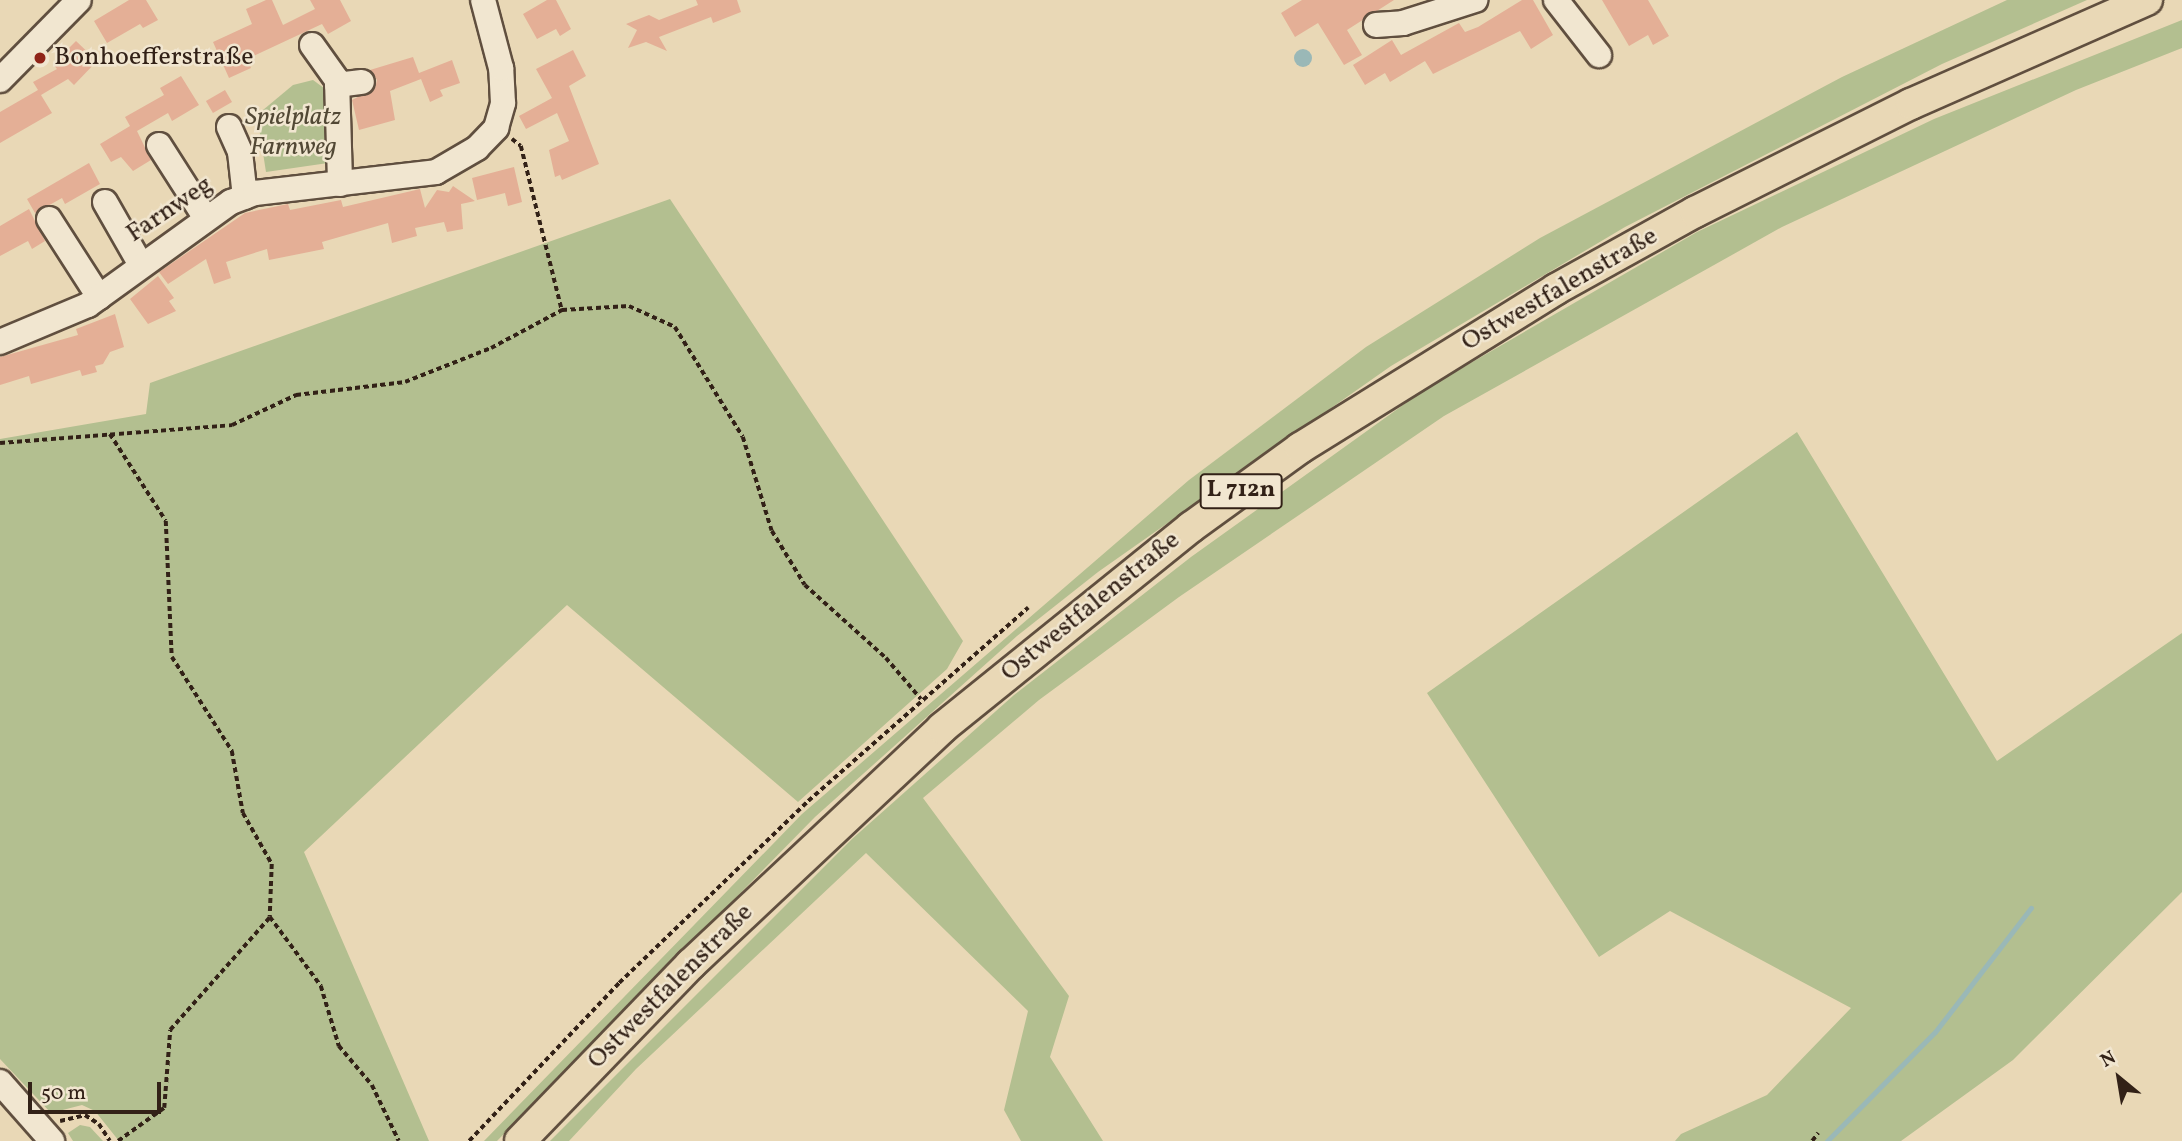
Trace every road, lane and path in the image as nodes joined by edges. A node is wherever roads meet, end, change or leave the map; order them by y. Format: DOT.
graph roads {
  1 [pos="484,0"];
  2 [pos="1475,0"];
  3 [pos="1556,0"];
  4 [pos="2147,0"];
  5 [pos="2169,0"];
  6 [pos="67,4"];
  7 [pos="1376,25"];
  8 [pos="2092,26"];
  9 [pos="312,45"];
  10 [pos="1599,55"];
  11 [pos="0,80"];
  12 [pos="362,82"];
  13 [pos="337,85"];
  14 [pos="229,127"];
  15 [pos="496,128"];
  16 [pos="159,145"];
  17 [pos="340,184"];
  18 [pos="245,197"];
  19 [pos="105,202"];
  20 [pos="205,217"];
  21 [pos="49,219"];
  22 [pos="141,265"];
  23 [pos="99,297"];
  24 [pos="562,310"];
  25 [pos="0,342"];
  26 [pos="110,433"];
  27 [pos="0,443"];
  28 [pos="1028,608"];
  29 [pos="921,699"];
  30 [pos="270,917"];
  31 [pos="0,1082"];
  32 [pos="1818,1133"];
  33 [pos="49,1138"];
  34 [pos="110,1141"];
  35 [pos="118,1141"];
  36 [pos="399,1141"];
  37 [pos="469,1141"];
  38 [pos="520,1141"];
  39 [pos="1812,1141"];
  1 -- 15 [label="street"];
  2 -- 7 [label="street"];
  3 -- 10 [label="street"];
  4 -- 8 [label="main road, Ostwestfalenstraße / L 712n"];
  5 -- 8 [label="main road, Ostwestfalenstraße / L 712n"];
  6 -- 11 [label="street"];
  8 -- 38 [label="main road, Ostwestfalenstraße / L 712n"];
  9 -- 13 [label="street"];
  12 -- 13 [label="street"];
  13 -- 17 [label="street"];
  14 -- 18 [label="street"];
  15 -- 17 [label="street, Farnweg"];
  15 -- 24 [label="path"];
  16 -- 20 [label="street"];
  17 -- 18 [label="street, Farnweg"];
  18 -- 20 [label="street, Farnweg"];
  19 -- 22 [label="street"];
  20 -- 22 [label="street, Farnweg"];
  21 -- 23 [label="street"];
  22 -- 23 [label="street, Farnweg"];
  23 -- 25 [label="street, Farnweg"];
  24 -- 26 [label="path"];
  24 -- 29 [label="path"];
  26 -- 27 [label="path"];
  26 -- 30 [label="path"];
  28 -- 29 [label="path"];
  29 -- 37 [label="path"];
  30 -- 35 [label="path"];
  30 -- 36 [label="path"];
  31 -- 33 [label="street"];
  32 -- 39 [label="path"];
  33 -- 34 [label="path"];
}
